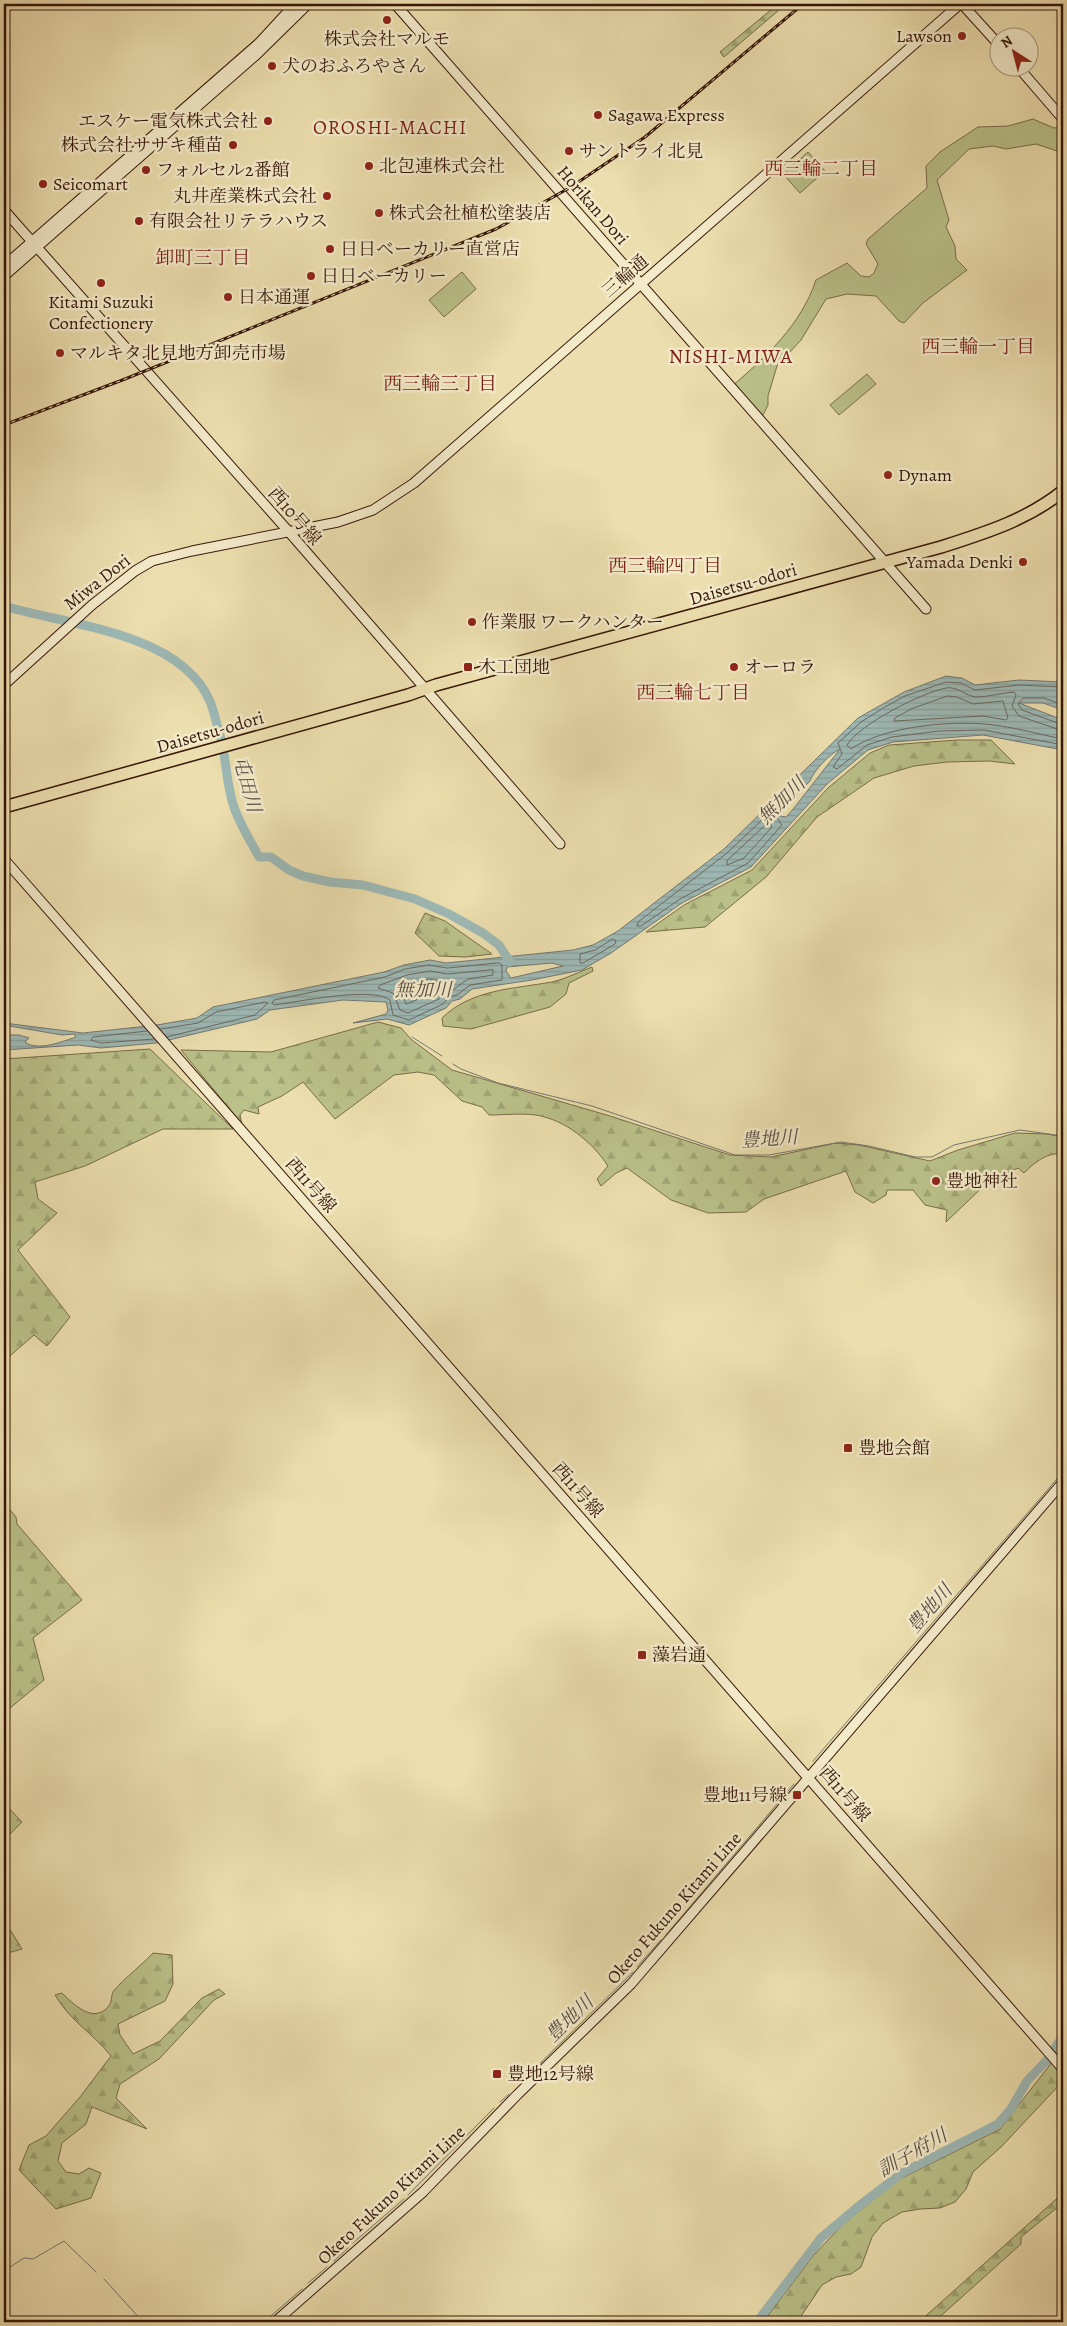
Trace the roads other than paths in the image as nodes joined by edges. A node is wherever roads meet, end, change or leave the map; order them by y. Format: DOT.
graph roads {
  1 [pos="295,4"];
  2 [pos="308,4"];
  3 [pos="395,4"];
  4 [pos="957,5"];
  5 [pos="990,36"];
  6 [pos="1028,78"];
  7 [pos="1063,119"];
  8 [pos="4,210"];
  9 [pos="34,244"];
  10 [pos="4,266"];
  11 [pos="4,276"];
  12 [pos="640,284"];
  13 [pos="1063,491"];
  14 [pos="289,532"];
  15 [pos="884,562"];
  16 [pos="926,609"];
  17 [pos="4,685"];
  18 [pos="424,688"];
  19 [pos="207,748"];
  20 [pos="4,801"];
  21 [pos="4,807"];
  22 [pos="560,844"];
  23 [pos="4,859"];
  24 [pos="1063,1482"];
  25 [pos="809,1778"];
  26 [pos="1063,2069"];
  27 [pos="275,2322"];
  1 -- 9 [label="street"];
  2 -- 9 [label="street"];
  3 -- 12 [label="street, Horikan Dori"];
  4 -- 5 [label="street"];
  4 -- 12 [label="street, 三輪通"];
  6 -- 7 [label="street"];
  8 -- 9 [label="street, 西10号線"];
  9 -- 10 [label="street"];
  9 -- 11 [label="street"];
  9 -- 14 [label="street, 西10号線"];
  12 -- 14 [label="street, 三輪通"];
  12 -- 15 [label="street, Horikan Dori"];
  13 -- 15 [label="highway, Daisetsu-odori"];
  14 -- 17 [label="street, Miwa Dori"];
  14 -- 18 [label="street, 西10号線"];
  15 -- 16 [label="street, Horikan Dori"];
  15 -- 18 [label="highway, Daisetsu-odori"];
  18 -- 19 [label="highway, Daisetsu-odori"];
  18 -- 22 [label="street, 西10号線"];
  19 -- 20 [label="highway, Daisetsu-odori"];
  19 -- 21 [label="highway, Daisetsu-odori"];
  23 -- 25 [label="street, 西11号線"];
  24 -- 25 [label="street, Oketo Fukuno Kitami Line"];
  25 -- 26 [label="street, 西11号線"];
  25 -- 27 [label="street, Oketo Fukuno Kitami Line"];
}
